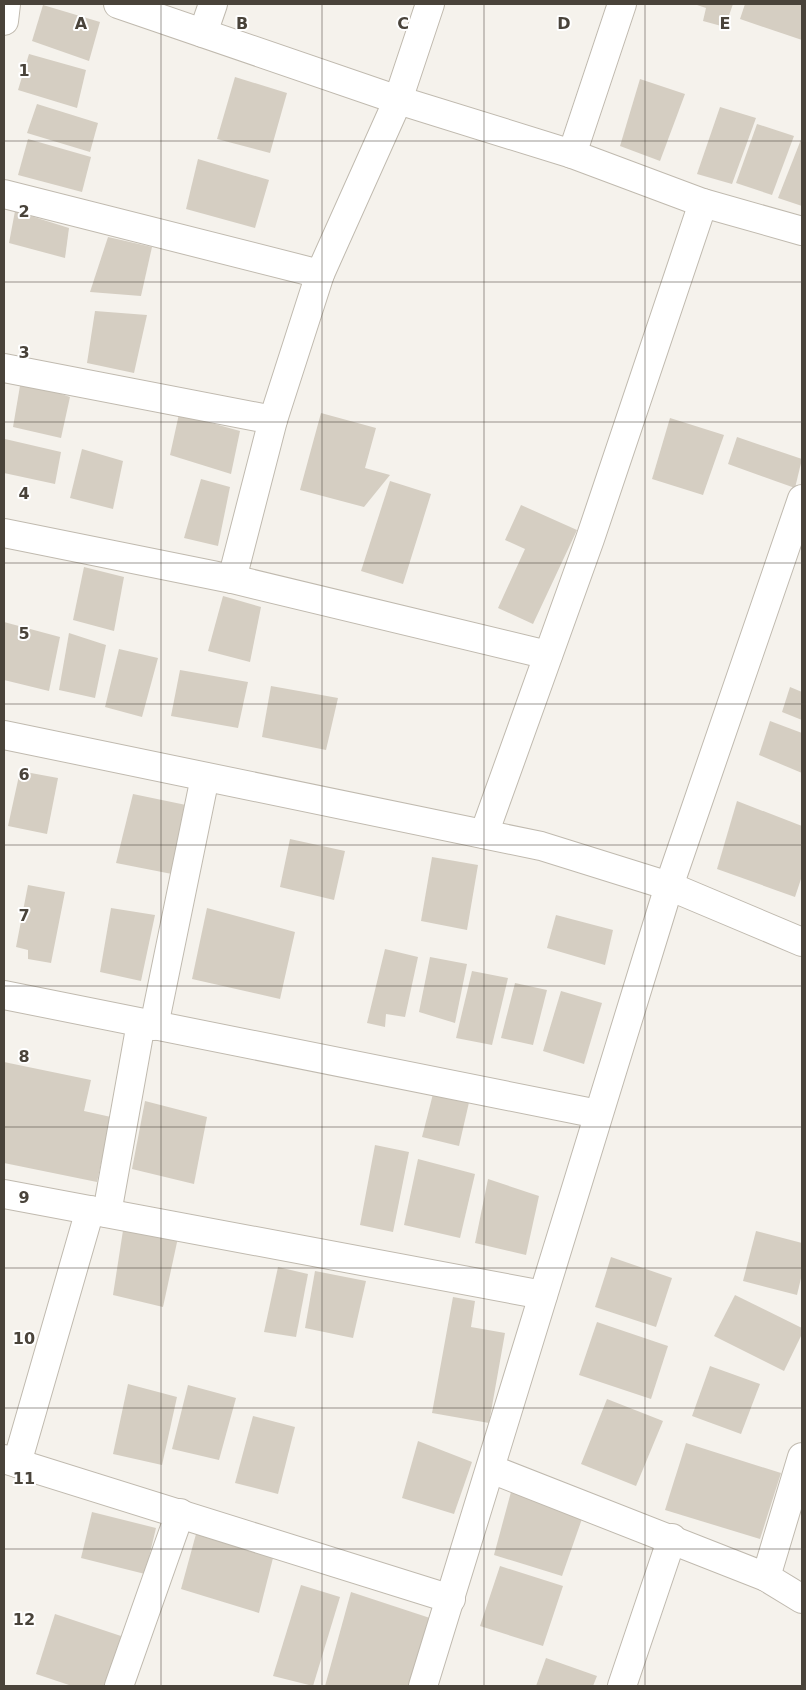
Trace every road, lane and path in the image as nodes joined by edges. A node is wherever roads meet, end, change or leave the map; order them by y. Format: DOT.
graph roads {
  1 [pos="6,4"];
  2 [pos="118,4"];
  3 [pos="213,4"];
  4 [pos="430,4"];
  5 [pos="622,4"];
  6 [pos="4,21"];
  7 [pos="203,33"];
  8 [pos="398,100"];
  9 [pos="572,154"];
  10 [pos="4,194"];
  11 [pos="703,203"];
  12 [pos="802,230"];
  13 [pos="320,274"];
  14 [pos="4,368"];
  15 [pos="273,420"];
  16 [pos="802,499"];
  17 [pos="4,533"];
  18 [pos="232,579"];
  19 [pos="548,655"];
  20 [pos="4,735"];
  21 [pos="205,776"];
  22 [pos="484,834"];
  23 [pos="668,886"];
  24 [pos="802,942"];
  25 [pos="4,995"];
  26 [pos="148,1025"];
  27 [pos="598,1114"];
  28 [pos="4,1194"];
  29 [pos="98,1212"];
  30 [pos="542,1295"];
  31 [pos="802,1457"];
  32 [pos="10,1461"];
  33 [pos="491,1469"];
  34 [pos="180,1513"];
  35 [pos="672,1538"];
  36 [pos="766,1576"];
  37 [pos="451,1599"];
  38 [pos="802,1599"];
  39 [pos="119,1686"];
  40 [pos="424,1686"];
  41 [pos="622,1686"];
  1 -- 6 [label="street"];
  2 -- 7 [label="street"];
  3 -- 7 [label="street"];
  4 -- 8 [label="street"];
  5 -- 9 [label="street"];
  7 -- 8 [label="street"];
  8 -- 9 [label="street"];
  8 -- 13 [label="street"];
  9 -- 11 [label="street"];
  10 -- 13 [label="street"];
  11 -- 12 [label="street"];
  11 -- 19 [label="street"];
  13 -- 15 [label="street"];
  14 -- 15 [label="street"];
  15 -- 18 [label="street"];
  16 -- 23 [label="street"];
  17 -- 18 [label="street"];
  18 -- 19 [label="street"];
  19 -- 22 [label="street"];
  20 -- 21 [label="street"];
  21 -- 22 [label="street"];
  21 -- 26 [label="street"];
  22 -- 23 [label="street"];
  23 -- 24 [label="street"];
  23 -- 27 [label="street"];
  25 -- 26 [label="street"];
  26 -- 27 [label="street"];
  26 -- 29 [label="street"];
  27 -- 30 [label="street"];
  28 -- 29 [label="street"];
  29 -- 30 [label="street"];
  29 -- 32 [label="street"];
  30 -- 33 [label="street"];
  31 -- 36 [label="street"];
  32 -- 34 [label="street"];
  33 -- 35 [label="street"];
  33 -- 37 [label="street"];
  34 -- 37 [label="street"];
  34 -- 39 [label="street"];
  35 -- 36 [label="street"];
  35 -- 41 [label="street"];
  36 -- 38 [label="street"];
  37 -- 40 [label="street"];
}
